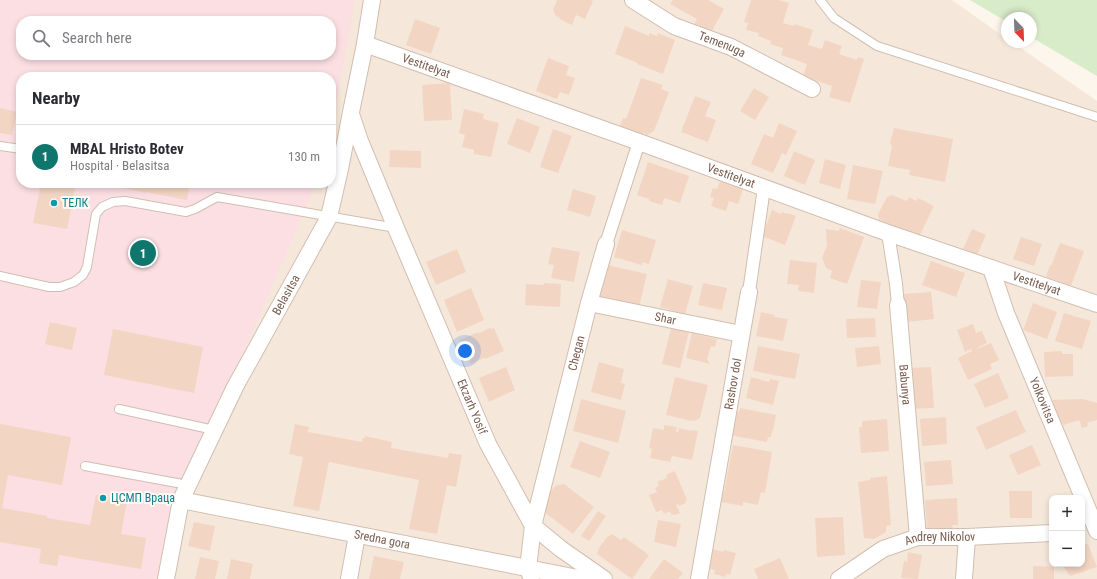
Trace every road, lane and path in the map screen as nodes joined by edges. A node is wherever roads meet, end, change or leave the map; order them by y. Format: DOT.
graph roads {
  1 [pos="372,0"];
  2 [pos="632,0"];
  3 [pos="820,0"];
  4 [pos="365,44"];
  5 [pos="812,89"];
  6 [pos="351,112"];
  7 [pos="1097,117"];
  8 [pos="639,142"];
  9 [pos="0,146"];
  10 [pos="16,148"];
  11 [pos="336,186"];
  12 [pos="336,188"];
  13 [pos="764,188"];
  14 [pos="329,217"];
  15 [pos="396,228"];
  16 [pos="888,233"];
  17 [pos="606,244"];
  18 [pos="992,268"];
  19 [pos="0,276"];
  20 [pos="748,292"];
  21 [pos="589,303"];
  22 [pos="1097,304"];
  23 [pos="898,305"];
  24 [pos="742,334"];
  25 [pos="119,409"];
  26 [pos="214,430"];
  27 [pos="85,466"];
  28 [pos="184,493"];
  29 [pos="533,526"];
  30 [pos="1093,529"];
  31 [pos="1049,533"];
  32 [pos="357,535"];
  33 [pos="918,537"];
  34 [pos="966,537"];
  35 [pos="530,573"];
  36 [pos="166,579"];
  37 [pos="348,579"];
  38 [pos="582,579"];
  39 [pos="604,579"];
  40 [pos="699,579"];
  41 [pos="839,579"];
  42 [pos="964,579"];
  1 -- 4 [label="street, Belasitsa"];
  2 -- 5 [label="street, Temenuga"];
  3 -- 7 [label="lane"];
  4 -- 6 [label="street, Belasitsa"];
  4 -- 8 [label="street, Vestitelyat"];
  6 -- 11 [label="street, Belasitsa"];
  6 -- 15 [label="street, Ekzarh Yosif"];
  8 -- 13 [label="street, Vestitelyat"];
  8 -- 17 [label="street, Chegan"];
  9 -- 10 [label="lane"];
  12 -- 14 [label="street, Belasitsa"];
  13 -- 16 [label="street, Vestitelyat"];
  13 -- 20 [label="street, Rashov dol"];
  14 -- 15 [label="lane"];
  14 -- 19 [label="lane"];
  14 -- 26 [label="street, Belasitsa"];
  15 -- 29 [label="street, Ekzarh Yosif"];
  16 -- 18 [label="street, Vestitelyat"];
  16 -- 23 [label="street, Babunya"];
  17 -- 21 [label="street, Chegan"];
  18 -- 22 [label="street, Vestitelyat"];
  18 -- 30 [label="street, Yolkovitsa"];
  20 -- 24 [label="street, Rashov dol"];
  21 -- 24 [label="street, Shar"];
  21 -- 29 [label="street, Chegan"];
  23 -- 33 [label="street, Babunya"];
  24 -- 40 [label="street, Rashov dol"];
  25 -- 26 [label="lane"];
  26 -- 28 [label="street, Belasitsa"];
  27 -- 28 [label="lane"];
  28 -- 32 [label="street, Sredna gora"];
  28 -- 36 [label="street, Belasitsa"];
  29 -- 35 [label="street, Chegan"];
  29 -- 39 [label="street, Ekzarh Yosif"];
  31 -- 34 [label="street, Andrey Nikolov"];
  32 -- 35 [label="street, Sredna gora"];
  32 -- 37 [label="street"];
  33 -- 34 [label="street, Andrey Nikolov"];
  33 -- 41 [label="street, Andrey Nikolov"];
  34 -- 42 [label="street"];
  35 -- 38 [label="street, Sredna gora"];
}
